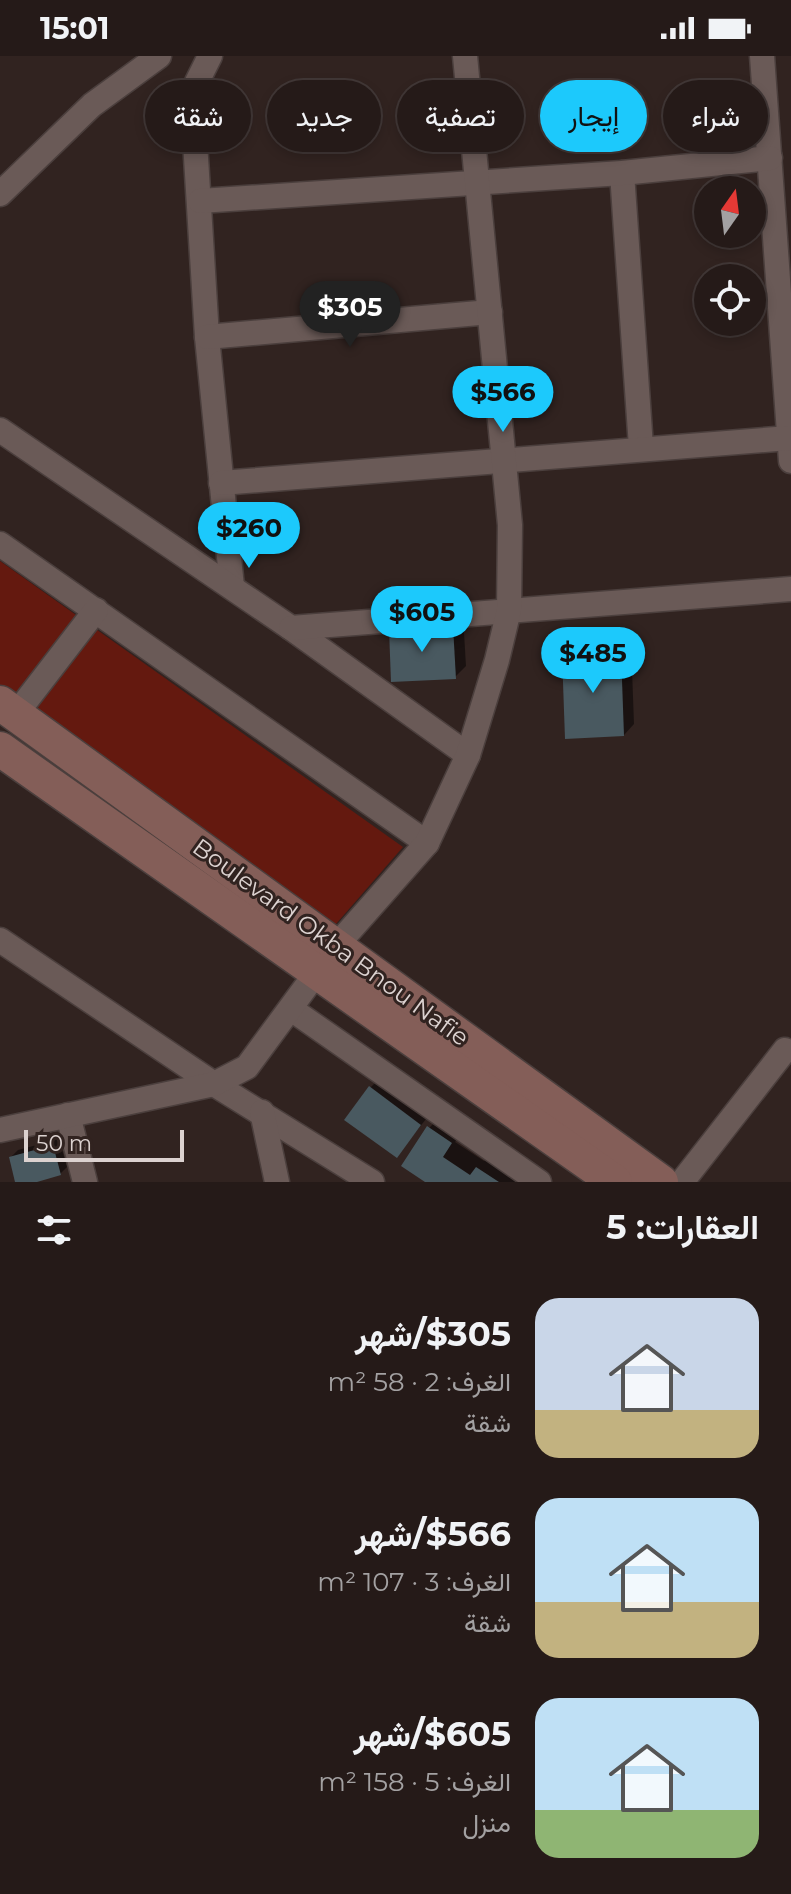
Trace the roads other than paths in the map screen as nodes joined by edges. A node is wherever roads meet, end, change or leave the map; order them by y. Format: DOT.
graph roads {
  1 [pos="159,56"];
  2 [pos="210,56"];
  3 [pos="465,56"];
  4 [pos="762,56"];
  5 [pos="770,158"];
  6 [pos="622,173"];
  7 [pos="480,184"];
  8 [pos="0,194"];
  9 [pos="200,201"];
  10 [pos="785,298"];
  11 [pos="490,312"];
  12 [pos="207,337"];
  13 [pos="0,430"];
  14 [pos="641,447"];
  15 [pos="790,449"];
  16 [pos="504,458"];
  17 [pos="221,483"];
  18 [pos="0,544"];
  19 [pos="232,587"];
  20 [pos="791,589"];
  21 [pos="96,610"];
  22 [pos="509,610"];
  23 [pos="291,628"];
  24 [pos="8,709"];
  25 [pos="0,749"];
  26 [pos="468,755"];
  27 [pos="427,843"];
  28 [pos="0,940"];
  29 [pos="327,958"];
  30 [pos="291,1009"];
  31 [pos="785,1050"];
  32 [pos="214,1084"];
  33 [pos="262,1112"];
  34 [pos="68,1115"];
  35 [pos="0,1130"];
  36 [pos="85,1182"];
  37 [pos="277,1182"];
  38 [pos="372,1182"];
  39 [pos="539,1182"];
  40 [pos="615,1182"];
  41 [pos="661,1182"];
  42 [pos="682,1182"];
  1 -- 8 [label="street"];
  2 -- 9 [label="street"];
  3 -- 7 [label="street"];
  4 -- 5 [label="street"];
  5 -- 6 [label="street"];
  5 -- 10 [label="street"];
  6 -- 7 [label="street"];
  6 -- 14 [label="street"];
  7 -- 9 [label="street"];
  7 -- 11 [label="street"];
  9 -- 12 [label="street"];
  10 -- 15 [label="street"];
  11 -- 12 [label="street"];
  11 -- 16 [label="street"];
  12 -- 17 [label="street"];
  13 -- 19 [label="street"];
  14 -- 15 [label="street"];
  14 -- 16 [label="street"];
  16 -- 17 [label="street"];
  16 -- 22 [label="street"];
  17 -- 19 [label="street"];
  18 -- 21 [label="street"];
  19 -- 23 [label="street"];
  20 -- 22 [label="street"];
  21 -- 24 [label="street"];
  21 -- 27 [label="street"];
  22 -- 23 [label="street"];
  22 -- 26 [label="street"];
  23 -- 26 [label="street"];
  24 -- 29 [label="main road, Boulevard Okba Bnou Nafie"];
  25 -- 29 [label="main road, Boulevard Okba Bnou Nafie"];
  26 -- 27 [label="street"];
  27 -- 29 [label="street"];
  28 -- 32 [label="street"];
  29 -- 30 [label="street"];
  29 -- 40 [label="main road, Boulevard Okba Bnou Nafie"];
  29 -- 41 [label="main road, Boulevard Okba Bnou Nafie"];
  30 -- 32 [label="street"];
  30 -- 39 [label="street"];
  31 -- 42 [label="street"];
  32 -- 33 [label="street"];
  32 -- 34 [label="street"];
  33 -- 37 [label="street"];
  33 -- 38 [label="street"];
  34 -- 35 [label="street"];
  34 -- 36 [label="street"];
}
